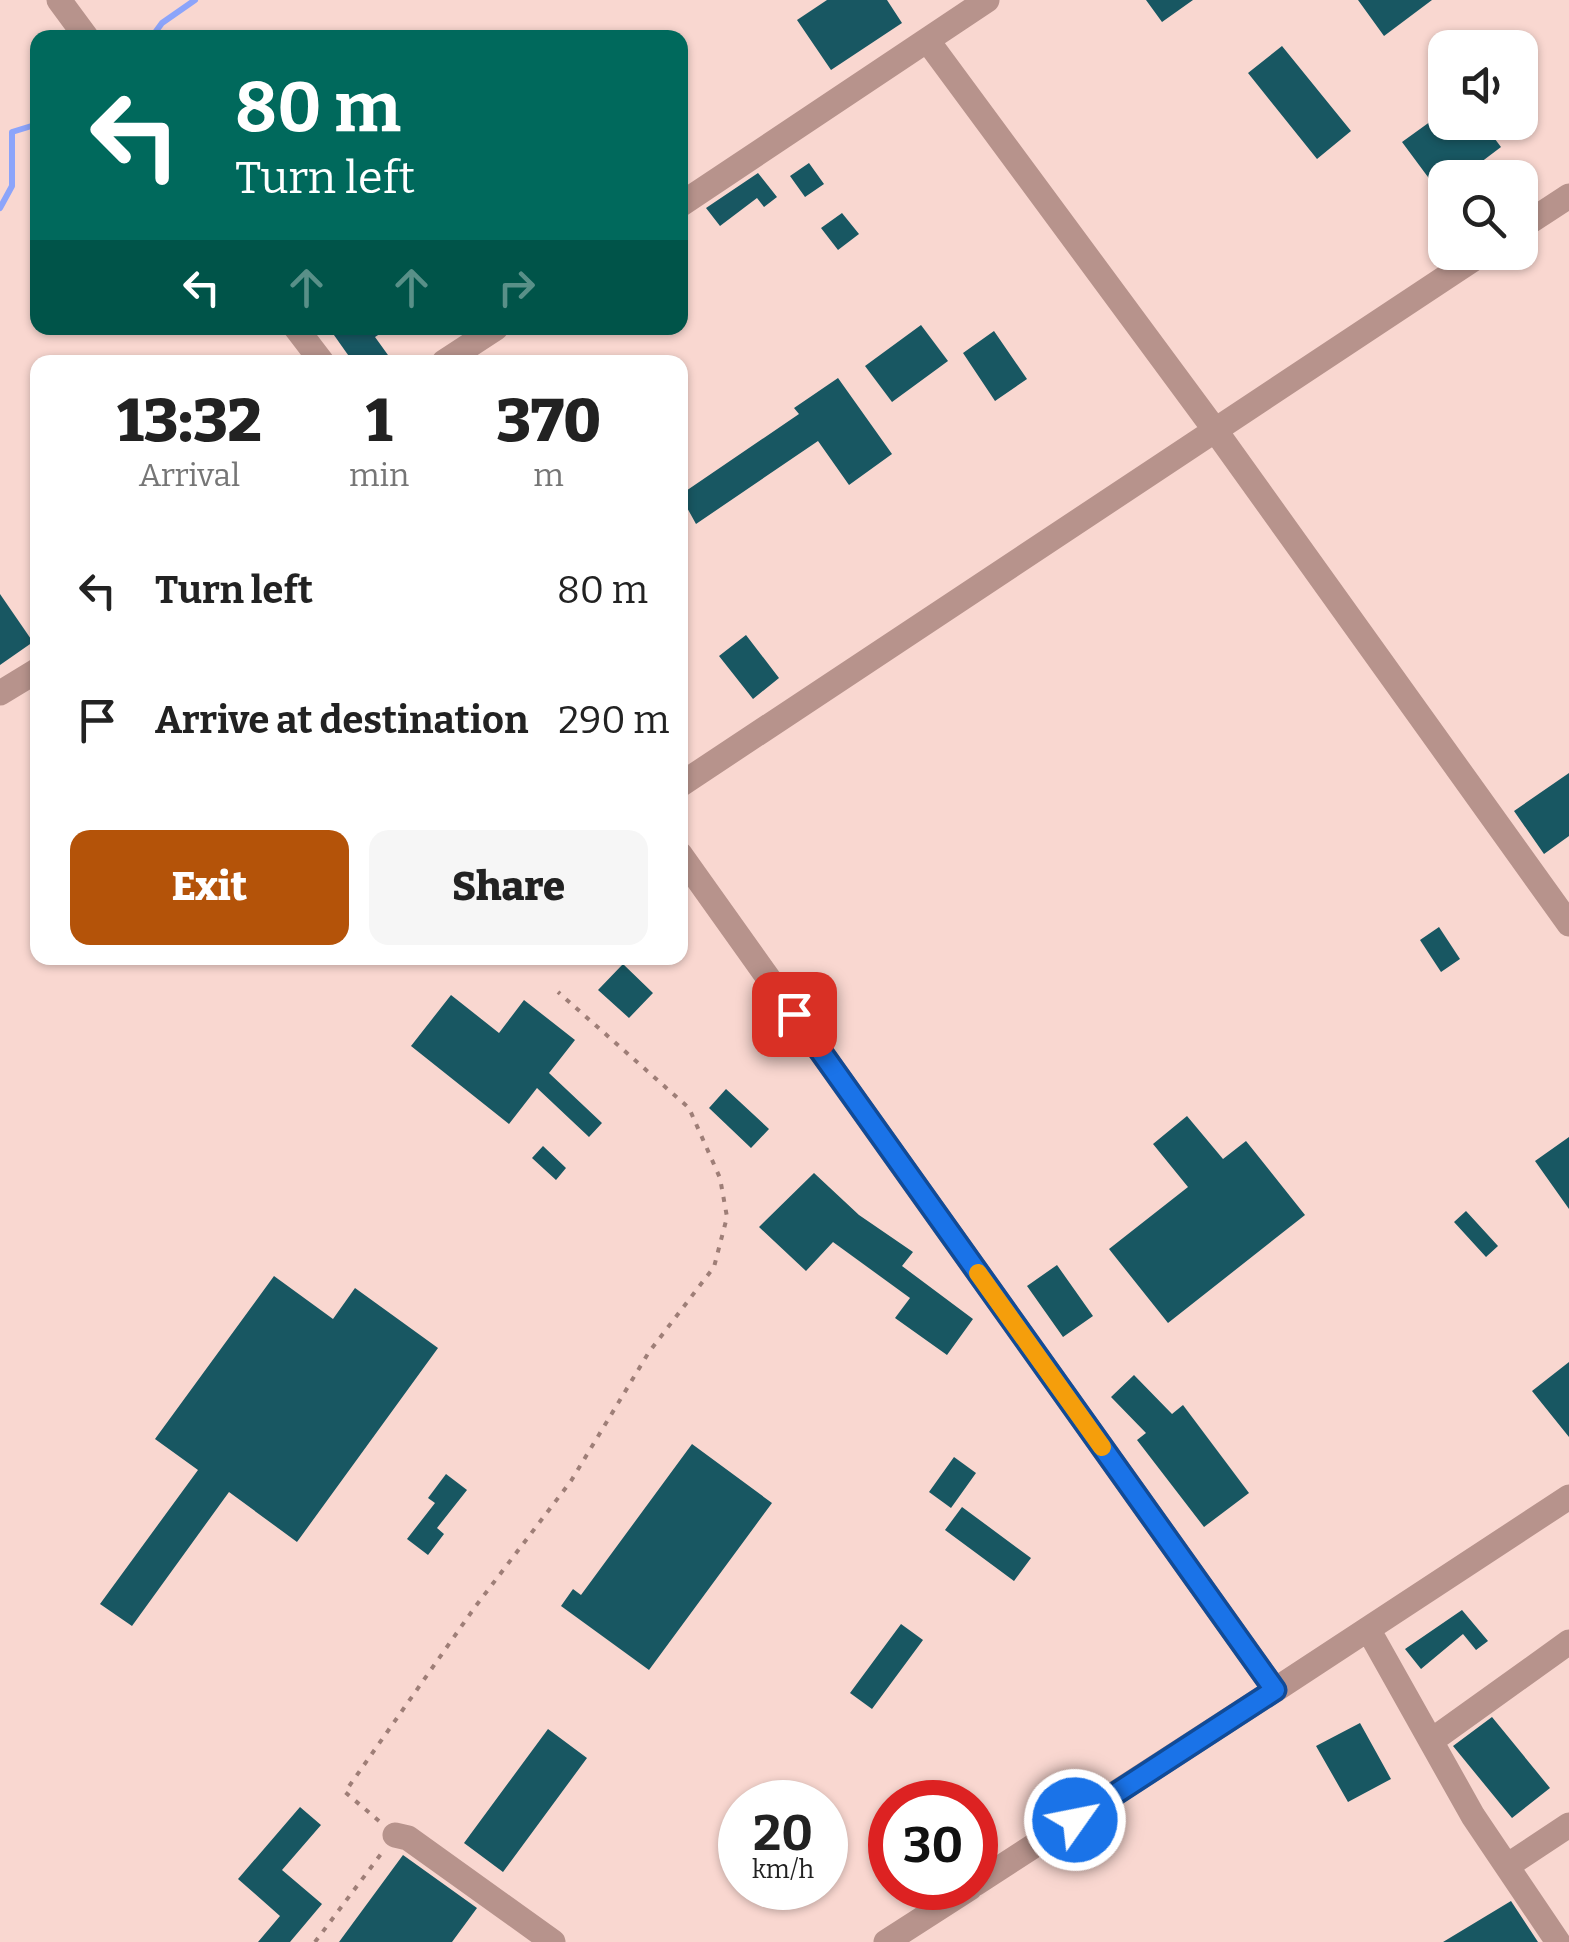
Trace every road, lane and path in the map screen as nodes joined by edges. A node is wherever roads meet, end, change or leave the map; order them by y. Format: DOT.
graph roads {
  1 [pos="60,0"];
  2 [pos="987,0"];
  3 [pos="81,30"];
  4 [pos="928,40"];
  5 [pos="1569,196"];
  6 [pos="688,200"];
  7 [pos="1538,216"];
  8 [pos="1457,270"];
  9 [pos="301,335"];
  10 [pos="485,335"];
  11 [pos="317,355"];
  12 [pos="455,355"];
  13 [pos="1215,430"];
  14 [pos="30,675"];
  15 [pos="0,692"];
  16 [pos="688,780"];
  17 [pos="688,865"];
  18 [pos="1569,924"];
  19 [pos="558,992"];
  20 [pos="1569,1497"];
  21 [pos="1368,1629"];
  22 [pos="1569,1642"];
  23 [pos="1275,1690"];
  24 [pos="1431,1741"];
  25 [pos="1569,1825"];
  26 [pos="395,1835"];
  27 [pos="1507,1866"];
  28 [pos="998,1870"];
  29 [pos="936,1910"];
  30 [pos="314,1942"];
  31 [pos="553,1942"];
  32 [pos="886,1942"];
  33 [pos="1558,1942"];
  1 -- 3 [label="street"];
  2 -- 4 [label="street"];
  4 -- 6 [label="street"];
  4 -- 13 [label="street"];
  5 -- 7 [label="street"];
  8 -- 13 [label="street"];
  9 -- 11 [label="street"];
  10 -- 12 [label="street"];
  13 -- 16 [label="street"];
  13 -- 18 [label="street"];
  14 -- 15 [label="street"];
  17 -- 23 [label="street"];
  19 -- 26 [label="path"];
  20 -- 21 [label="street"];
  21 -- 23 [label="street"];
  21 -- 24 [label="street"];
  22 -- 24 [label="street"];
  23 -- 28 [label="street"];
  24 -- 27 [label="street"];
  25 -- 27 [label="street"];
  26 -- 30 [label="path"];
  26 -- 31 [label="street"];
  27 -- 33 [label="street"];
  29 -- 32 [label="street"];
}
